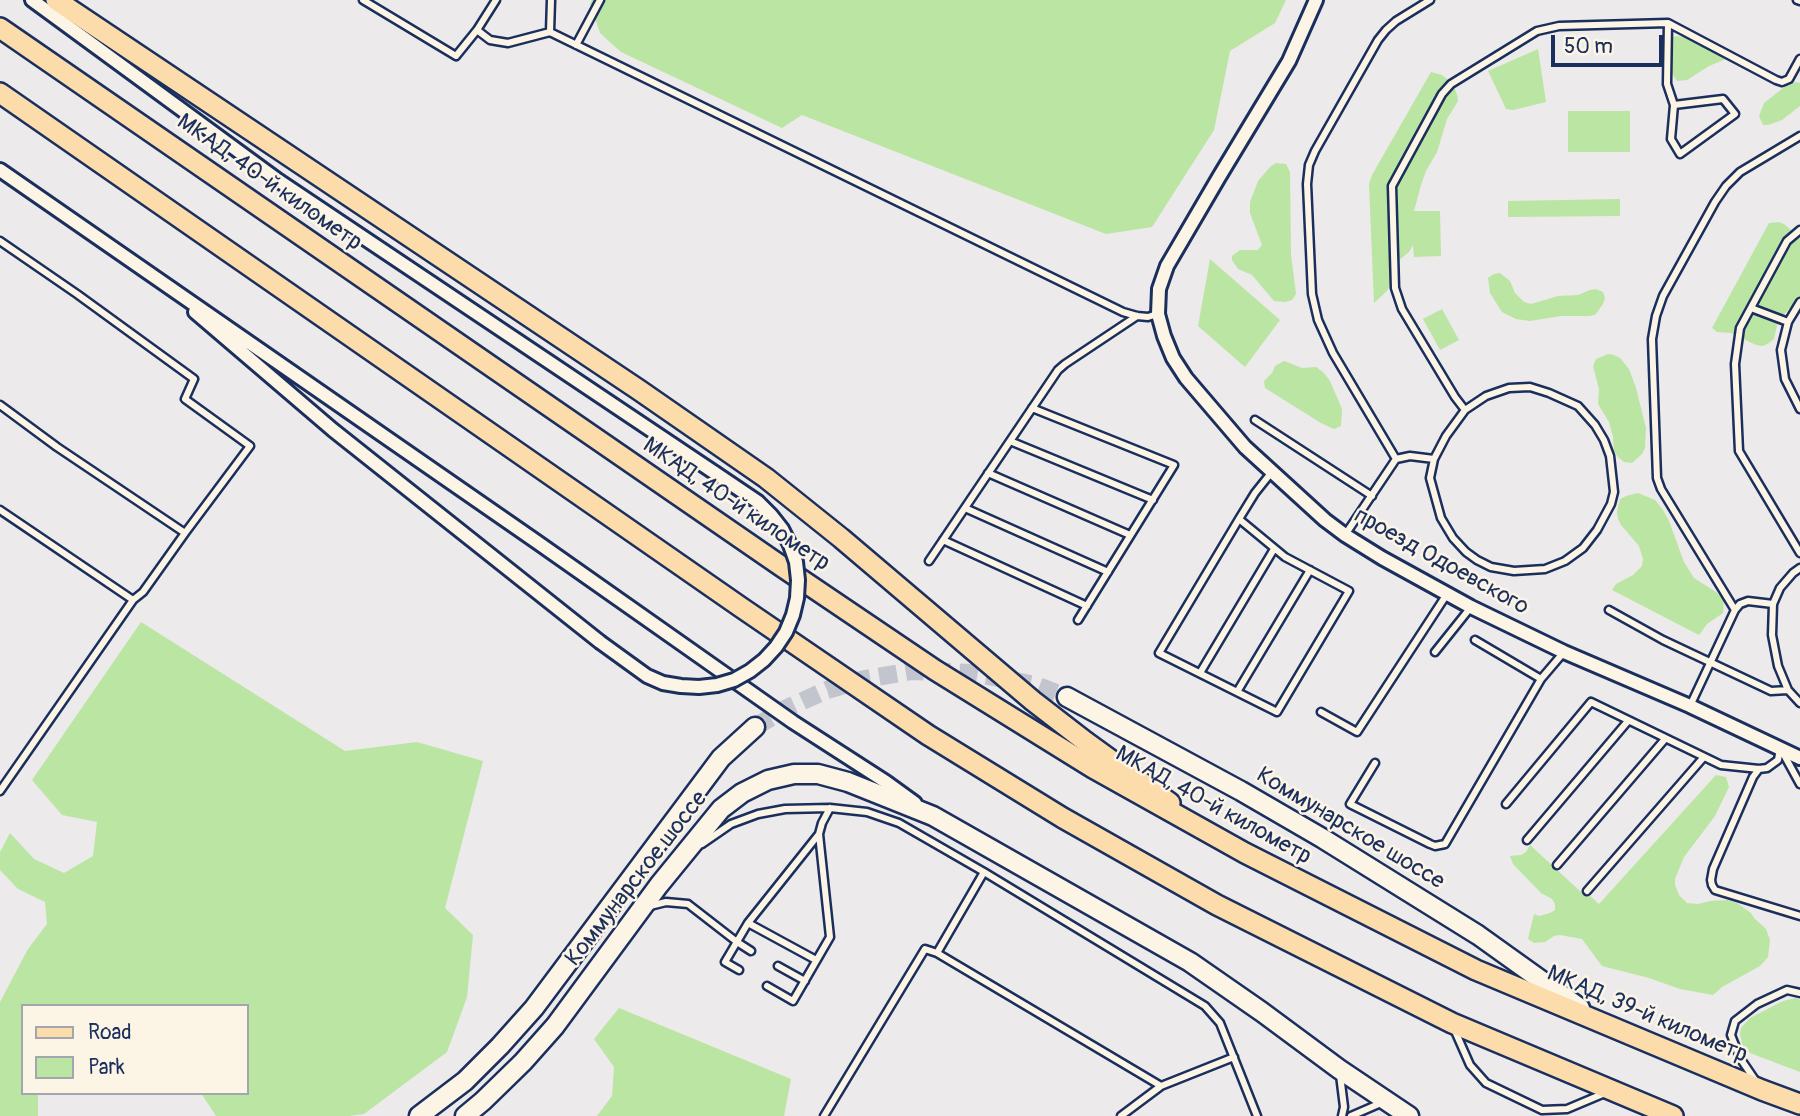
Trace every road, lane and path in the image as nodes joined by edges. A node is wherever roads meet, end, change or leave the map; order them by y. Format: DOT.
graph roads {
  1 [pos="32,0"];
  2 [pos="56,0"];
  3 [pos="363,0"];
  4 [pos="496,0"];
  5 [pos="551,0"];
  6 [pos="600,0"];
  7 [pos="1316,0"];
  8 [pos="1430,0"];
  9 [pos="0,15"];
  10 [pos="1668,23"];
  11 [pos="0,28"];
  12 [pos="477,30"];
  13 [pos="550,32"];
  14 [pos="576,45"];
  15 [pos="1800,59"];
  16 [pos="92,91"];
  17 [pos="0,93"];
  18 [pos="1674,105"];
  19 [pos="1800,136"];
  20 [pos="0,170"];
  21 [pos="1800,230"];
  22 [pos="0,241"];
  23 [pos="144,269"];
  24 [pos="1800,302"];
  25 [pos="1751,308"];
  26 [pos="1158,314"];
  27 [pos="1137,316"];
  28 [pos="1788,322"];
  29 [pos="0,405"];
  30 [pos="1032,408"];
  31 [pos="1800,409"];
  32 [pos="1465,410"];
  33 [pos="1255,420"];
  34 [pos="1010,441"];
  35 [pos="1396,459"];
  36 [pos="1434,459"];
  37 [pos="988,473"];
  38 [pos="1271,473"];
  39 [pos="1372,496"];
  40 [pos="1153,500"];
  41 [pos="965,508"];
  42 [pos="0,510"];
  43 [pos="1239,519"];
  44 [pos="185,533"];
  45 [pos="1130,536"];
  46 [pos="1345,536"];
  47 [pos="943,540"];
  48 [pos="1274,549"];
  49 [pos="1800,553"];
  50 [pos="929,561"];
  51 [pos="1800,568"];
  52 [pos="1310,570"];
  53 [pos="1108,572"];
  54 [pos="1447,594"];
  55 [pos="133,600"];
  56 [pos="1773,604"];
  57 [pos="1087,606"];
  58 [pos="1471,607"];
  59 [pos="1609,610"];
  60 [pos="1735,610"];
  61 [pos="1078,620"];
  62 [pos="1475,640"];
  63 [pos="1435,652"];
  64 [pos="1564,652"];
  65 [pos="1710,663"];
  66 [pos="1200,673"];
  67 [pos="1541,679"];
  68 [pos="1788,690"];
  69 [pos="1237,692"];
  70 [pos="1068,697"];
  71 [pos="1800,703"];
  72 [pos="1690,706"];
  73 [pos="1321,712"];
  74 [pos="1628,721"];
  75 [pos="755,727"];
  76 [pos="1665,739"];
  77 [pos="1780,748"];
  78 [pos="1703,758"];
  79 [pos="1800,758"];
  80 [pos="1374,763"];
  81 [pos="1759,769"];
  82 [pos="1800,784"];
  83 [pos="0,791"];
  84 [pos="1506,804"];
  85 [pos="830,808"];
  86 [pos="933,816"];
  87 [pos="819,834"];
  88 [pos="1219,839"];
  89 [pos="1527,840"];
  90 [pos="1557,865"];
  91 [pos="984,872"];
  92 [pos="659,885"];
  93 [pos="1587,891"];
  94 [pos="642,908"];
  95 [pos="1800,916"];
  96 [pos="748,923"];
  97 [pos="737,943"];
  98 [pos="751,951"];
  99 [pos="937,953"];
  100 [pos="817,960"];
  101 [pos="778,966"];
  102 [pos="739,970"];
  103 [pos="1476,970"];
  104 [pos="805,981"];
  105 [pos="766,986"];
  106 [pos="1800,993"];
  107 [pos="1597,1020"];
  108 [pos="1452,1023"];
  109 [pos="1234,1057"];
  110 [pos="1339,1069"];
  111 [pos="1161,1086"];
  112 [pos="1612,1090"];
  113 [pos="1762,1090"];
  114 [pos="1385,1101"];
  115 [pos="1800,1104"];
  116 [pos="419,1116"];
  117 [pos="465,1116"];
  118 [pos="824,1116"];
  119 [pos="1121,1116"];
  120 [pos="1257,1116"];
  121 [pos="1342,1116"];
  122 [pos="1351,1116"];
  123 [pos="1409,1116"];
  124 [pos="1673,1116"];
  1 -- 23 [label="street, bridge"];
  2 -- 88 [label="main road"];
  3 -- 12 [label="lane"];
  4 -- 12 [label="lane"];
  5 -- 13 [label="lane"];
  6 -- 14 [label="lane"];
  7 -- 26 [label="street, проезд Одоевского"];
  8 -- 35 [label="lane"];
  9 -- 16 [label="main road"];
  10 -- 15 [label="lane"];
  10 -- 18 [label="lane"];
  10 -- 32 [label="lane"];
  11 -- 16 [label="main road, МКАД, 40-й километр"];
  12 -- 13 [label="lane"];
  13 -- 14 [label="lane"];
  14 -- 27 [label="lane"];
  16 -- 88 [label="main road, МКАД, 40-й километр"];
  17 -- 108 [label="main road"];
  18 -- 18 [label="lane"];
  19 -- 60 [label="lane"];
  20 -- 23 [label="street"];
  21 -- 25 [label="lane"];
  22 -- 44 [label="lane"];
  23 -- 86 [label="street"];
  24 -- 28 [label="lane"];
  25 -- 28 [label="lane"];
  25 -- 49 [label="lane"];
  26 -- 27 [label="lane"];
  26 -- 38 [label="street, проезд Одоевского"];
  27 -- 30 [label="lane"];
  28 -- 31 [label="lane"];
  29 -- 44 [label="lane"];
  30 -- 34 [label="lane"];
  30 -- 40 [label="lane"];
  32 -- 36 [label="lane"];
  32 -- 36 [label="lane"];
  33 -- 39 [label="lane"];
  34 -- 37 [label="lane"];
  34 -- 40 [label="lane"];
  35 -- 36 [label="lane"];
  35 -- 39 [label="lane"];
  37 -- 41 [label="lane"];
  37 -- 45 [label="lane"];
  38 -- 43 [label="lane"];
  38 -- 46 [label="street, проезд Одоевского"];
  39 -- 46 [label="lane"];
  40 -- 45 [label="lane"];
  41 -- 47 [label="lane"];
  41 -- 53 [label="lane"];
  42 -- 55 [label="lane"];
  43 -- 48 [label="lane"];
  43 -- 66 [label="lane"];
  44 -- 55 [label="lane"];
  45 -- 53 [label="lane"];
  46 -- 54 [label="street, проезд Одоевского"];
  47 -- 50 [label="lane"];
  47 -- 57 [label="lane"];
  48 -- 52 [label="lane"];
  48 -- 66 [label="lane"];
  51 -- 56 [label="lane"];
  52 -- 69 [label="lane"];
  52 -- 69 [label="lane"];
  53 -- 57 [label="lane"];
  54 -- 58 [label="street, проезд Одоевского"];
  54 -- 73 [label="lane"];
  55 -- 83 [label="lane"];
  56 -- 60 [label="lane"];
  56 -- 68 [label="lane"];
  57 -- 61 [label="lane"];
  58 -- 63 [label="lane"];
  58 -- 64 [label="street, проезд Одоевского"];
  59 -- 65 [label="lane"];
  60 -- 65 [label="lane"];
  62 -- 67 [label="lane"];
  64 -- 67 [label="lane"];
  64 -- 72 [label="street, проезд Одоевского"];
  65 -- 68 [label="lane"];
  65 -- 72 [label="lane"];
  66 -- 69 [label="lane"];
  67 -- 80 [label="lane"];
  68 -- 71 [label="lane"];
  70 -- 107 [label="main road, Коммунарское шоссе"];
  72 -- 77 [label="street, проезд Одоевского"];
  74 -- 76 [label="lane"];
  74 -- 84 [label="lane"];
  74 -- 89 [label="lane"];
  75 -- 116 [label="main road, Коммунарское шоссе"];
  76 -- 78 [label="lane"];
  76 -- 90 [label="lane"];
  77 -- 79 [label="street, проезд Одоевского"];
  77 -- 81 [label="lane"];
  77 -- 82 [label="lane"];
  78 -- 81 [label="lane"];
  78 -- 93 [label="lane"];
  81 -- 95 [label="lane"];
  85 -- 87 [label="lane"];
  85 -- 91 [label="lane"];
  85 -- 92 [label="lane"];
  86 -- 92 [label="main road, Коммунарское шоссе"];
  86 -- 110 [label="main road, Коммунарское шоссе"];
  87 -- 96 [label="lane"];
  87 -- 100 [label="lane"];
  88 -- 103 [label="main road, МКАД, 40-й километр"];
  91 -- 99 [label="lane"];
  91 -- 109 [label="lane"];
  92 -- 94 [label="main road, Коммунарское шоссе"];
  94 -- 97 [label="lane"];
  94 -- 117 [label="main road, Коммунарское шоссе"];
  96 -- 97 [label="lane"];
  96 -- 100 [label="lane"];
  97 -- 98 [label="lane"];
  97 -- 102 [label="lane"];
  99 -- 111 [label="lane"];
  99 -- 118 [label="lane"];
  100 -- 104 [label="lane"];
  101 -- 104 [label="lane"];
  103 -- 107 [label="main road, МКАД, 39-й километр"];
  104 -- 105 [label="lane"];
  106 -- 113 [label="lane"];
  107 -- 113 [label="main road, МКАД, 39-й километр"];
  108 -- 112 [label="main road"];
  108 -- 112 [label="lane"];
  109 -- 111 [label="lane"];
  109 -- 120 [label="lane"];
  110 -- 114 [label="main road, Коммунарское шоссе"];
  110 -- 121 [label="lane"];
  111 -- 119 [label="lane"];
  112 -- 124 [label="main road"];
  113 -- 115 [label="main road, МКАД, 39-й километр"];
  114 -- 122 [label="lane"];
  114 -- 123 [label="main road, Коммунарское шоссе"];
}
